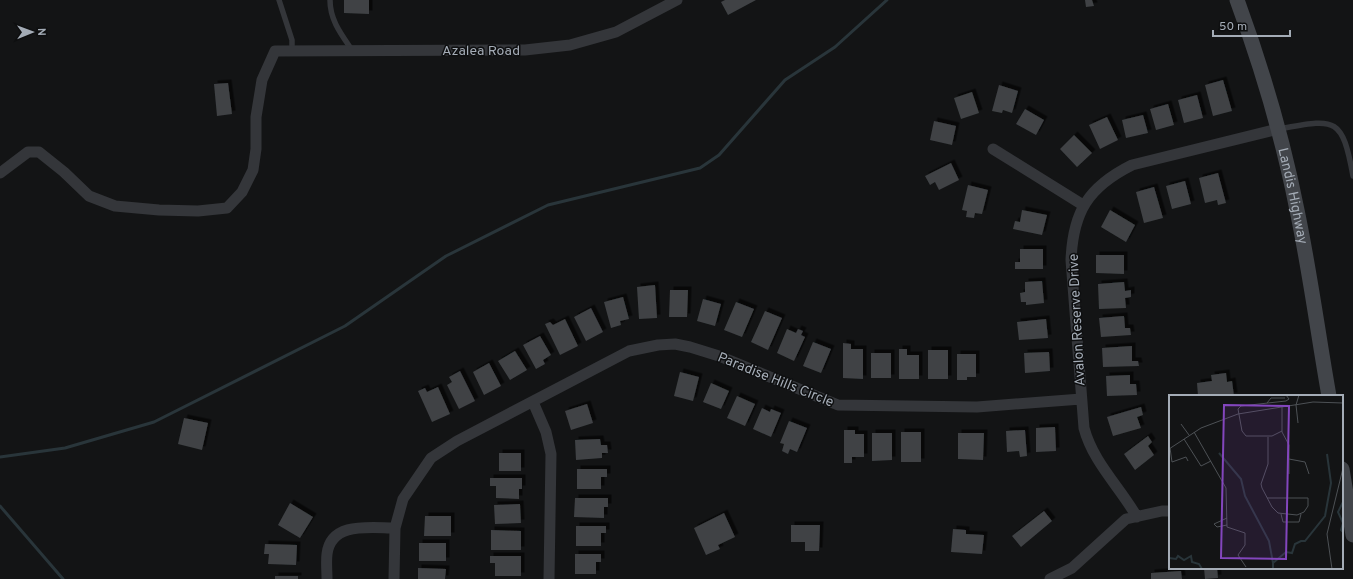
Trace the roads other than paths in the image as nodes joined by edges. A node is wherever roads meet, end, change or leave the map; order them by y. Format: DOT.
graph roads {
  1 [pos="279,0"];
  2 [pos="330,0"];
  3 [pos="677,0"];
  4 [pos="1237,0"];
  5 [pos="292,51"];
  6 [pos="352,51"];
  7 [pos="1278,129"];
  8 [pos="993,149"];
  9 [pos="0,173"];
  10 [pos="1353,176"];
  11 [pos="1083,205"];
  12 [pos="1329,395"];
  13 [pos="1081,399"];
  14 [pos="533,402"];
  15 [pos="1343,480"];
  16 [pos="1169,511"];
  17 [pos="1346,513"];
  18 [pos="1137,517"];
  19 [pos="395,528"];
  20 [pos="1353,535"];
  21 [pos="327,579"];
  22 [pos="394,579"];
  23 [pos="549,579"];
  24 [pos="1050,579"];
  1 -- 5 [label="lane"];
  2 -- 6 [label="lane"];
  3 -- 6 [label="street, Azalea Road"];
  4 -- 7 [label="main road, Landis Highway"];
  5 -- 6 [label="street, Azalea Road"];
  5 -- 9 [label="street, Azalea Road"];
  7 -- 10 [label="lane"];
  7 -- 11 [label="street, Avalon Reserve Drive"];
  7 -- 12 [label="main road, Landis Highway"];
  8 -- 11 [label="street"];
  11 -- 13 [label="street, Avalon Reserve Drive"];
  13 -- 14 [label="street, Paradise Hills Circle"];
  13 -- 18 [label="street, Avalon Reserve Drive"];
  14 -- 19 [label="street, Paradise Hills Circle"];
  14 -- 23 [label="street"];
  15 -- 17 [label="main road"];
  16 -- 18 [label="street"];
  17 -- 20 [label="main road"];
  18 -- 24 [label="street"];
  19 -- 21 [label="street"];
  19 -- 22 [label="street, Paradise Hills Circle"];
}
